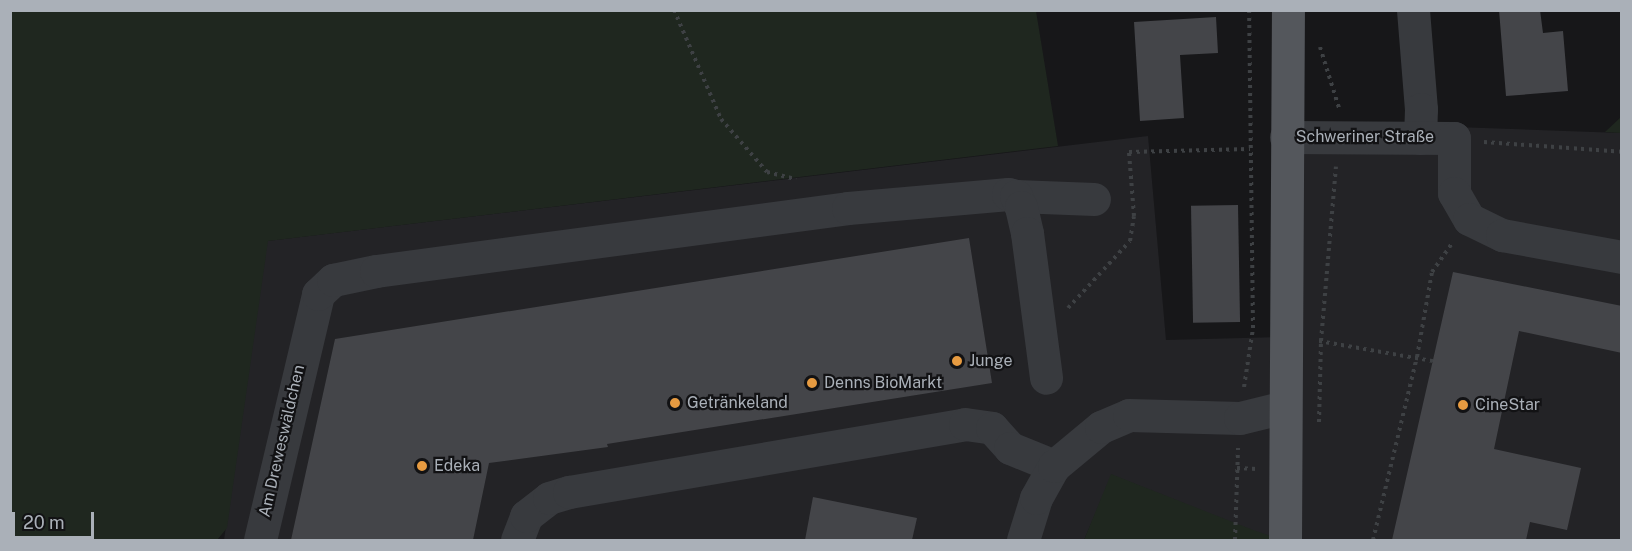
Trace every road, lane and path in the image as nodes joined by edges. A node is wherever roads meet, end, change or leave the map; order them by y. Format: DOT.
graph roads {
  1 [pos="674,10"];
  2 [pos="1249,10"];
  3 [pos="1288,10"];
  4 [pos="1413,10"];
  5 [pos="1318,41"];
  6 [pos="1286,137"];
  7 [pos="1339,137"];
  8 [pos="1419,138"];
  9 [pos="1454,138"];
  10 [pos="1250,149"];
  11 [pos="1622,152"];
  12 [pos="796,179"];
  13 [pos="1016,196"];
  14 [pos="1094,200"];
  15 [pos="1469,219"];
  16 [pos="1622,257"];
  17 [pos="1066,314"];
  18 [pos="1285,337"];
  19 [pos="1321,341"];
  20 [pos="1417,357"];
  21 [pos="1433,361"];
  22 [pos="1046,378"];
  23 [pos="1284,407"];
  24 [pos="1240,418"];
  25 [pos="1318,435"];
  26 [pos="1054,466"];
  27 [pos="260,540"];
  28 [pos="517,540"];
  29 [pos="1023,540"];
  30 [pos="1235,540"];
  31 [pos="1285,540"];
  32 [pos="1373,540"];
  1 -- 12 [label="path"];
  2 -- 10 [label="path"];
  3 -- 6 [label="main road, Schweriner Straße"];
  4 -- 8 [label="street"];
  5 -- 7 [label="path"];
  6 -- 7 [label="street, Schweriner Straße"];
  6 -- 18 [label="main road, Schweriner Straße"];
  7 -- 8 [label="street, Schweriner Straße"];
  7 -- 19 [label="path"];
  8 -- 9 [label="street, Schweriner Straße"];
  9 -- 11 [label="path"];
  9 -- 15 [label="street, Schweriner Straße"];
  10 -- 17 [label="path"];
  10 -- 24 [label="path"];
  13 -- 14 [label="street, Am Dreweswäldchen"];
  13 -- 22 [label="street"];
  13 -- 27 [label="street, Am Dreweswäldchen"];
  15 -- 16 [label="street"];
  15 -- 20 [label="path"];
  18 -- 19 [label="path"];
  18 -- 23 [label="main road, Schweriner Straße"];
  19 -- 20 [label="path"];
  19 -- 25 [label="path"];
  20 -- 21 [label="path"];
  20 -- 32 [label="path"];
  23 -- 24 [label="street"];
  23 -- 31 [label="main road, Schweriner Straße"];
  24 -- 26 [label="street"];
  24 -- 30 [label="path"];
  26 -- 28 [label="street"];
  26 -- 29 [label="street"];
}
